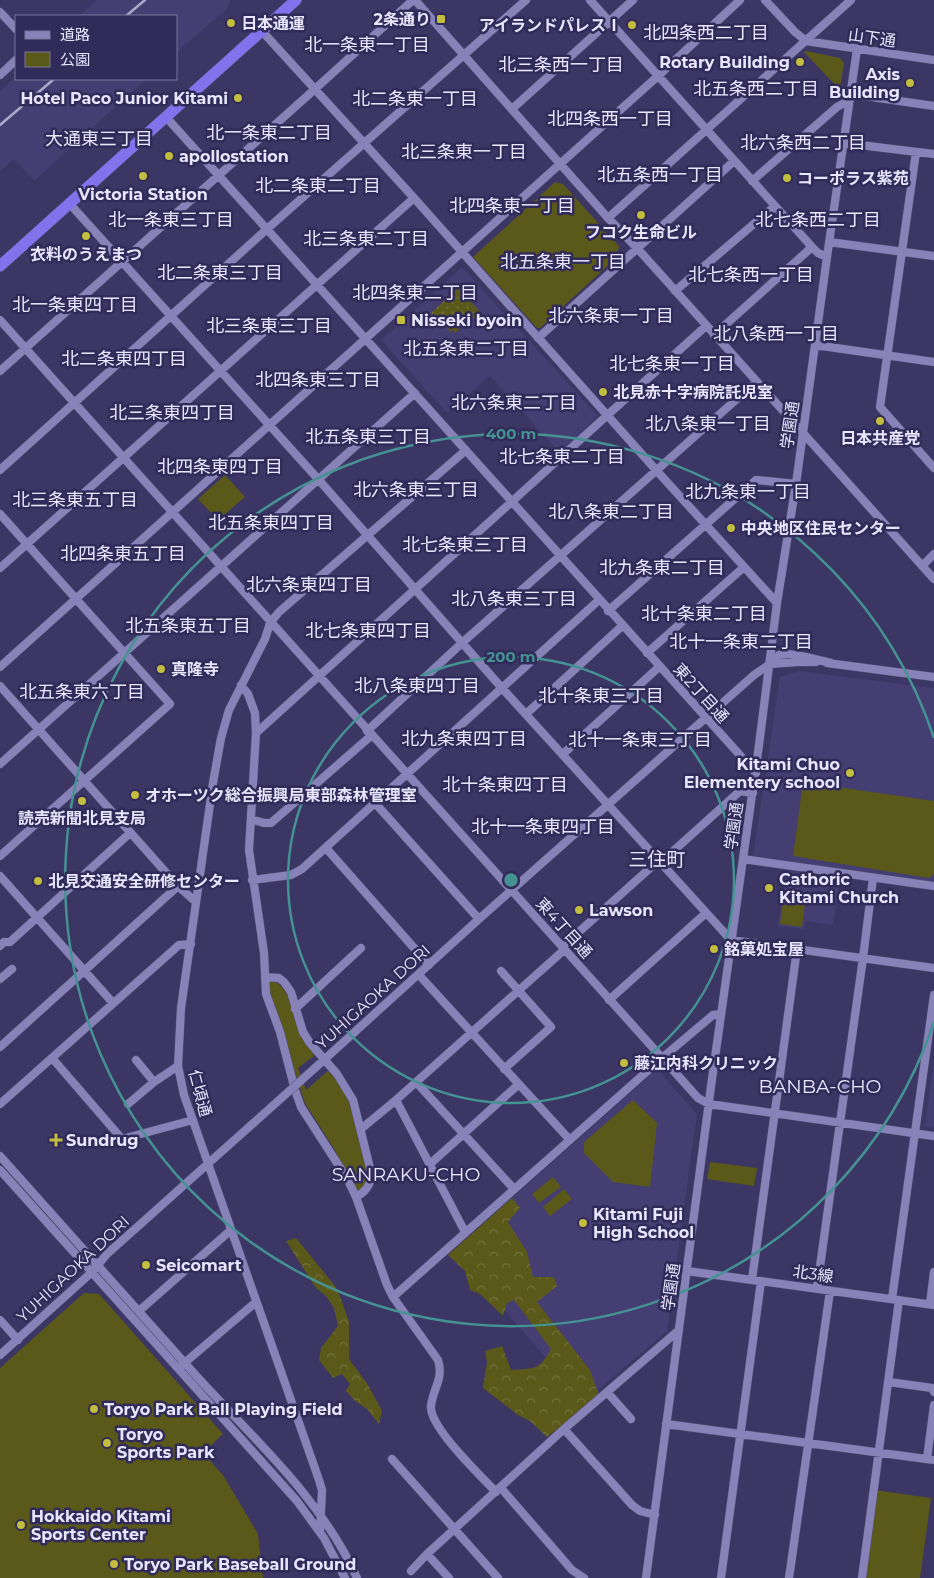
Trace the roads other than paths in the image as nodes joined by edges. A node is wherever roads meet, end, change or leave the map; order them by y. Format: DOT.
graph roads {
  1 [pos="296,0"];
  2 [pos="414,0"];
  3 [pos="526,0"];
  4 [pos="590,0"];
  5 [pos="632,0"];
  6 [pos="740,0"];
  7 [pos="765,0"];
  8 [pos="851,0"];
  9 [pos="0,12"];
  10 [pos="609,21"];
  11 [pos="15,29"];
  12 [pos="261,30"];
  13 [pos="806,41"];
  14 [pos="857,49"];
  15 [pos="464,55"];
  16 [pos="934,60"];
  17 [pos="15,61"];
  18 [pos="0,75"];
  19 [pos="658,76"];
  20 [pos="315,89"];
  21 [pos="850,97"];
  22 [pos="934,106"];
  23 [pos="512,109"];
  24 [pos="166,117"];
  25 [pos="706,129"];
  26 [pos="843,143"];
  27 [pos="364,144"];
  28 [pos="916,152"];
  29 [pos="934,154"];
  30 [pos="734,161"];
  31 [pos="560,164"];
  32 [pos="219,175"];
  33 [pos="752,181"];
  34 [pos="414,198"];
  35 [pos="69,203"];
  36 [pos="775,206"];
  37 [pos="608,218"];
  38 [pos="267,229"];
  39 [pos="829,242"];
  40 [pos="812,247"];
  41 [pos="637,248"];
  42 [pos="902,251"];
  43 [pos="461,253"];
  44 [pos="934,256"];
  45 [pos="827,257"];
  46 [pos="122,262"];
  47 [pos="0,266"];
  48 [pos="316,284"];
  49 [pos="676,291"];
  50 [pos="171,316"];
  51 [pos="0,320"];
  52 [pos="706,326"];
  53 [pos="714,335"];
  54 [pos="538,338"];
  55 [pos="365,339"];
  56 [pos="815,345"];
  57 [pos="25,349"];
  58 [pos="886,355"];
  59 [pos="934,362"];
  60 [pos="0,371"];
  61 [pos="220,371"];
  62 [pos="756,382"];
  63 [pos="414,393"];
  64 [pos="74,403"];
  65 [pos="607,416"];
  66 [pos="268,426"];
  67 [pos="803,434"];
  68 [pos="466,450"];
  69 [pos="123,458"];
  70 [pos="934,467"];
  71 [pos="0,470"];
  72 [pos="656,470"];
  73 [pos="318,479"];
  74 [pos="796,484"];
  75 [pos="512,502"];
  76 [pos="172,512"];
  77 [pos="0,514"];
  78 [pos="706,525"];
  79 [pos="367,535"];
  80 [pos="26,544"];
  81 [pos="934,554"];
  82 [pos="560,556"];
  83 [pos="744,566"];
  84 [pos="922,566"];
  85 [pos="221,567"];
  86 [pos="0,568"];
  87 [pos="934,580"];
  88 [pos="415,589"];
  89 [pos="75,599"];
  90 [pos="599,600"];
  91 [pos="777,603"];
  92 [pos="608,611"];
  93 [pos="270,622"];
  94 [pos="622,626"];
  95 [pos="463,642"];
  96 [pos="647,653"];
  97 [pos="125,654"];
  98 [pos="770,664"];
  99 [pos="0,667"];
  100 [pos="659,667"];
  101 [pos="318,676"];
  102 [pos="934,677"];
  103 [pos="241,685"];
  104 [pos="0,686"];
  105 [pos="501,687"];
  106 [pos="526,714"];
  107 [pos="704,717"];
  108 [pos="39,730"];
  109 [pos="256,733"];
  110 [pos="369,733"];
  111 [pos="563,754"];
  112 [pos="0,764"];
  113 [pos="406,774"];
  114 [pos="756,774"];
  115 [pos="84,781"];
  116 [pos="753,793"];
  117 [pos="375,803"];
  118 [pos="609,804"];
  119 [pos="251,819"];
  120 [pos="130,833"];
  121 [pos="326,848"];
  122 [pos="0,856"];
  123 [pos="743,859"];
  124 [pos="659,862"];
  125 [pos="0,876"];
  126 [pos="873,878"];
  127 [pos="252,880"];
  128 [pos="178,886"];
  129 [pos="934,886"];
  130 [pos="511,890"];
  131 [pos="196,902"];
  132 [pos="706,913"];
  133 [pos="37,918"];
  134 [pos="479,919"];
  135 [pos="731,940"];
  136 [pos="191,944"];
  137 [pos="0,946"];
  138 [pos="361,948"];
  139 [pos="563,948"];
  140 [pos="797,950"];
  141 [pos="864,958"];
  142 [pos="429,965"];
  143 [pos="934,968"];
  144 [pos="12,969"];
  145 [pos="85,971"];
  146 [pos="501,971"];
  147 [pos="419,975"];
  148 [pos="265,977"];
  149 [pos="0,979"];
  150 [pos="519,990"];
  151 [pos="934,995"];
  152 [pos="609,1000"];
  153 [pos="113,1003"];
  154 [pos="295,1009"];
  155 [pos="721,1014"];
  156 [pos="471,1032"];
  157 [pos="0,1047"];
  158 [pos="52,1058"];
  159 [pos="662,1058"];
  160 [pos="325,1059"];
  161 [pos="136,1060"];
  162 [pos="178,1066"];
  163 [pos="504,1069"];
  164 [pos="154,1082"];
  165 [pos="416,1082"];
  166 [pos="519,1084"];
  167 [pos="396,1100"];
  168 [pos="0,1104"];
  169 [pos="128,1104"];
  170 [pos="709,1104"];
  171 [pos="774,1114"];
  172 [pos="193,1120"];
  173 [pos="840,1123"];
  174 [pos="361,1129"];
  175 [pos="914,1133"];
  176 [pos="463,1134"];
  177 [pos="934,1136"];
  178 [pos="570,1140"];
  179 [pos="0,1156"];
  180 [pos="430,1164"];
  181 [pos="208,1165"];
  182 [pos="0,1170"];
  183 [pos="514,1189"];
  184 [pos="356,1197"];
  185 [pos="231,1230"];
  186 [pos="465,1232"];
  187 [pos="98,1264"];
  188 [pos="687,1271"];
  189 [pos="92,1272"];
  190 [pos="934,1272"];
  191 [pos="756,1281"];
  192 [pos="817,1288"];
  193 [pos="830,1291"];
  194 [pos="393,1297"];
  195 [pos="896,1300"];
  196 [pos="256,1302"];
  197 [pos="932,1305"];
  198 [pos="139,1311"];
  199 [pos="0,1320"];
  200 [pos="679,1330"];
  201 [pos="18,1340"];
  202 [pos="0,1355"];
  203 [pos="185,1363"];
  204 [pos="178,1369"];
  205 [pos="889,1382"];
  206 [pos="607,1392"];
  207 [pos="934,1392"];
  208 [pos="934,1405"];
  209 [pos="631,1419"];
  210 [pos="666,1424"];
  211 [pos="564,1429"];
  212 [pos="740,1435"];
  213 [pos="808,1444"];
  214 [pos="880,1452"];
  215 [pos="931,1459"];
  216 [pos="392,1460"];
  217 [pos="498,1490"];
  218 [pos="655,1515"];
  219 [pos="321,1517"];
  220 [pos="454,1530"];
  221 [pos="320,1532"];
  222 [pos="427,1554"];
  223 [pos="411,1571"];
  224 [pos="345,1578"];
  225 [pos="358,1578"];
  226 [pos="449,1578"];
  227 [pos="498,1578"];
  228 [pos="584,1578"];
  229 [pos="646,1578"];
  230 [pos="721,1578"];
  231 [pos="789,1578"];
  232 [pos="862,1578"];
  1 -- 12 [label="highway"];
  2 -- 15 [label="street"];
  2 -- 20 [label="street"];
  3 -- 15 [label="street"];
  4 -- 10 [label="street"];
  5 -- 10 [label="street"];
  6 -- 19 [label="street"];
  7 -- 13 [label="street"];
  8 -- 13 [label="street"];
  9 -- 11 [label="street"];
  10 -- 19 [label="street"];
  10 -- 23 [label="street"];
  12 -- 20 [label="street"];
  12 -- 24 [label="highway"];
  13 -- 14 [label="street, 山下通"];
  13 -- 25 [label="street"];
  14 -- 16 [label="street, 山下通"];
  14 -- 21 [label="street, 学園通"];
  15 -- 23 [label="street"];
  15 -- 27 [label="street"];
  17 -- 18 [label="street"];
  19 -- 25 [label="street"];
  19 -- 31 [label="street"];
  20 -- 27 [label="street"];
  20 -- 32 [label="street"];
  21 -- 22 [label="street"];
  21 -- 26 [label="street, 学園通"];
  21 -- 33 [label="street"];
  23 -- 31 [label="street"];
  24 -- 32 [label="street, 東2丁目通"];
  24 -- 35 [label="highway"];
  25 -- 30 [label="street"];
  25 -- 37 [label="street"];
  26 -- 28 [label="street"];
  26 -- 39 [label="street, 学園通"];
  27 -- 34 [label="street"];
  27 -- 38 [label="street"];
  28 -- 29 [label="street"];
  28 -- 42 [label="street"];
  30 -- 33 [label="street"];
  30 -- 41 [label="street"];
  31 -- 37 [label="street"];
  31 -- 43 [label="street"];
  32 -- 38 [label="street, 東2丁目通"];
  32 -- 46 [label="street"];
  33 -- 36 [label="street"];
  34 -- 43 [label="street"];
  34 -- 48 [label="street"];
  35 -- 46 [label="street"];
  35 -- 47 [label="highway"];
  36 -- 40 [label="street"];
  36 -- 49 [label="street"];
  37 -- 41 [label="street"];
  38 -- 48 [label="street, 東2丁目通"];
  38 -- 50 [label="street"];
  39 -- 42 [label="street"];
  39 -- 45 [label="street, 学園通"];
  40 -- 45 [label="street"];
  40 -- 53 [label="street"];
  41 -- 49 [label="street"];
  41 -- 54 [label="street"];
  42 -- 44 [label="street"];
  42 -- 58 [label="street"];
  43 -- 54 [label="street"];
  43 -- 55 [label="street"];
  45 -- 56 [label="street, 学園通"];
  46 -- 50 [label="street"];
  46 -- 57 [label="street"];
  48 -- 55 [label="street, 東2丁目通"];
  48 -- 61 [label="street"];
  49 -- 52 [label="street"];
  50 -- 61 [label="street"];
  50 -- 64 [label="street"];
  51 -- 57 [label="street, 東4丁目通"];
  52 -- 53 [label="street"];
  52 -- 65 [label="street"];
  53 -- 62 [label="street"];
  54 -- 65 [label="street"];
  55 -- 63 [label="street, 東2丁目通"];
  55 -- 66 [label="street"];
  56 -- 58 [label="street"];
  56 -- 67 [label="street, 学園通"];
  57 -- 60 [label="street"];
  57 -- 64 [label="street, 東4丁目通"];
  58 -- 59 [label="street"];
  58 -- 70 [label="street"];
  61 -- 66 [label="street"];
  61 -- 69 [label="street"];
  62 -- 67 [label="street"];
  62 -- 72 [label="street"];
  63 -- 68 [label="street, 東2丁目通"];
  63 -- 73 [label="street"];
  64 -- 69 [label="street, 東4丁目通"];
  64 -- 71 [label="street"];
  65 -- 72 [label="street"];
  65 -- 75 [label="street"];
  66 -- 73 [label="street"];
  66 -- 76 [label="street"];
  67 -- 74 [label="street, 学園通"];
  67 -- 84 [label="street"];
  68 -- 75 [label="street, 東2丁目通"];
  68 -- 79 [label="street"];
  69 -- 76 [label="street, 東4丁目通"];
  69 -- 80 [label="street"];
  72 -- 78 [label="street"];
  72 -- 82 [label="street"];
  73 -- 79 [label="street"];
  73 -- 85 [label="street"];
  74 -- 78 [label="street"];
  74 -- 91 [label="street, 学園通"];
  75 -- 82 [label="street, 東2丁目通"];
  75 -- 88 [label="street"];
  76 -- 85 [label="street, 東4丁目通"];
  76 -- 89 [label="street"];
  77 -- 80 [label="street"];
  78 -- 83 [label="street"];
  78 -- 92 [label="street"];
  79 -- 88 [label="street"];
  79 -- 93 [label="street"];
  80 -- 86 [label="street"];
  80 -- 89 [label="street"];
  81 -- 84 [label="street"];
  82 -- 90 [label="street, 東2丁目通"];
  82 -- 95 [label="street"];
  83 -- 91 [label="street"];
  83 -- 96 [label="street"];
  84 -- 87 [label="street"];
  85 -- 93 [label="street, 東4丁目通"];
  85 -- 97 [label="street"];
  88 -- 95 [label="street"];
  88 -- 101 [label="street"];
  89 -- 97 [label="street"];
  89 -- 99 [label="street"];
  90 -- 92 [label="street, 東2丁目通"];
  90 -- 105 [label="street"];
  91 -- 98 [label="street, 学園通"];
  92 -- 94 [label="street, 東2丁目通"];
  93 -- 101 [label="street, 東4丁目通"];
  93 -- 103 [label="street, 仁頃通"];
  94 -- 96 [label="street, 東2丁目通"];
  94 -- 106 [label="street"];
  95 -- 105 [label="street"];
  95 -- 110 [label="street"];
  96 -- 100 [label="street, 東2丁目通"];
  97 -- 108 [label="street"];
  97 -- 115 [label="street"];
  98 -- 102 [label="street"];
  98 -- 107 [label="street, YUHIGAOKA DORI"];
  98 -- 114 [label="street, 学園通"];
  100 -- 107 [label="street, 東2丁目通"];
  100 -- 111 [label="street"];
  101 -- 109 [label="street"];
  101 -- 110 [label="street, 東4丁目通"];
  103 -- 109 [label="street"];
  103 -- 131 [label="street, 仁頃通"];
  104 -- 108 [label="street"];
  105 -- 106 [label="street"];
  105 -- 113 [label="street"];
  106 -- 111 [label="street"];
  107 -- 114 [label="street, 東2丁目通"];
  107 -- 118 [label="street, YUHIGAOKA DORI"];
  108 -- 112 [label="street"];
  108 -- 115 [label="street"];
  109 -- 119 [label="street"];
  110 -- 113 [label="street, 東4丁目通"];
  110 -- 119 [label="street"];
  111 -- 118 [label="street"];
  113 -- 117 [label="street"];
  113 -- 130 [label="street, 東4丁目通"];
  114 -- 116 [label="street, 学園通"];
  115 -- 120 [label="street"];
  115 -- 122 [label="street"];
  116 -- 123 [label="street, 学園通"];
  116 -- 124 [label="street"];
  117 -- 121 [label="street"];
  117 -- 134 [label="street"];
  118 -- 124 [label="street"];
  118 -- 130 [label="street, YUHIGAOKA DORI"];
  119 -- 127 [label="street"];
  120 -- 128 [label="street"];
  120 -- 133 [label="street"];
  121 -- 127 [label="street"];
  121 -- 142 [label="street"];
  123 -- 126 [label="street"];
  123 -- 135 [label="street, 学園通"];
  124 -- 132 [label="street"];
  124 -- 139 [label="street"];
  125 -- 133 [label="street"];
  126 -- 129 [label="street"];
  126 -- 141 [label="street"];
  127 -- 148 [label="street"];
  128 -- 131 [label="street"];
  128 -- 145 [label="street"];
  130 -- 134 [label="street, YUHIGAOKA DORI"];
  130 -- 139 [label="street, 東4丁目通"];
  131 -- 136 [label="street, 仁頃通"];
  132 -- 135 [label="street"];
  132 -- 152 [label="street"];
  133 -- 137 [label="street"];
  133 -- 145 [label="street"];
  134 -- 142 [label="street, YUHIGAOKA DORI"];
  135 -- 140 [label="street"];
  135 -- 155 [label="street, 学園通"];
  136 -- 153 [label="street"];
  136 -- 162 [label="street, 仁頃通"];
  138 -- 154 [label="street"];
  139 -- 150 [label="street"];
  139 -- 152 [label="street, 東4丁目通"];
  140 -- 141 [label="street"];
  140 -- 171 [label="street"];
  141 -- 143 [label="street"];
  141 -- 173 [label="street"];
  142 -- 147 [label="street, YUHIGAOKA DORI"];
  144 -- 149 [label="street"];
  145 -- 153 [label="street"];
  145 -- 157 [label="street"];
  146 -- 150 [label="street"];
  147 -- 156 [label="street"];
  147 -- 160 [label="street, YUHIGAOKA DORI"];
  148 -- 154 [label="street"];
  148 -- 184 [label="street"];
  150 -- 156 [label="street"];
  150 -- 163 [label="street"];
  151 -- 175 [label="street"];
  152 -- 159 [label="street, 東4丁目通"];
  153 -- 158 [label="street"];
  154 -- 160 [label="street"];
  155 -- 159 [label="street"];
  155 -- 170 [label="street, 学園通"];
  156 -- 163 [label="street"];
  156 -- 165 [label="street"];
  158 -- 168 [label="street"];
  158 -- 172 [label="street"];
  159 -- 170 [label="street, 東4丁目通"];
  159 -- 178 [label="street"];
  160 -- 174 [label="street"];
  160 -- 181 [label="street, YUHIGAOKA DORI, bridge"];
  161 -- 164 [label="street"];
  162 -- 164 [label="street"];
  162 -- 172 [label="street, 仁頃通"];
  163 -- 166 [label="street"];
  164 -- 169 [label="street"];
  165 -- 167 [label="street"];
  165 -- 176 [label="street"];
  166 -- 176 [label="street"];
  166 -- 178 [label="street"];
  167 -- 174 [label="street"];
  167 -- 180 [label="street"];
  170 -- 171 [label="street"];
  170 -- 188 [label="street, 学園通"];
  171 -- 173 [label="street"];
  171 -- 191 [label="street"];
  172 -- 181 [label="street, 仁頃通"];
  173 -- 175 [label="street"];
  173 -- 192 [label="street"];
  174 -- 184 [label="street"];
  175 -- 177 [label="street"];
  175 -- 195 [label="street"];
  176 -- 180 [label="street"];
  176 -- 183 [label="street"];
  178 -- 183 [label="street"];
  179 -- 187 [label="street"];
  180 -- 186 [label="street"];
  181 -- 185 [label="street, 仁頃通"];
  181 -- 187 [label="street, YUHIGAOKA DORI"];
  182 -- 189 [label="street"];
  183 -- 186 [label="street"];
  184 -- 194 [label="street"];
  185 -- 196 [label="street, 仁頃通"];
  185 -- 198 [label="street"];
  186 -- 194 [label="street"];
  187 -- 189 [label="street, YUHIGAOKA DORI"];
  187 -- 198 [label="street"];
  188 -- 191 [label="street, 北3線"];
  188 -- 200 [label="street, 学園通"];
  189 -- 201 [label="street, YUHIGAOKA DORI"];
  189 -- 204 [label="street"];
  190 -- 197 [label="street"];
  191 -- 192 [label="street, 北3線"];
  191 -- 212 [label="street"];
  192 -- 193 [label="street, 北3線"];
  193 -- 195 [label="street, 北3線"];
  193 -- 213 [label="street"];
  194 -- 217 [label="street"];
  195 -- 197 [label="street, 北3線"];
  195 -- 205 [label="street"];
  196 -- 203 [label="street"];
  196 -- 219 [label="street, 仁頃通"];
  198 -- 203 [label="street"];
  199 -- 201 [label="street"];
  200 -- 206 [label="street"];
  200 -- 210 [label="street, 学園通"];
  201 -- 202 [label="street, YUHIGAOKA DORI"];
  203 -- 204 [label="street"];
  203 -- 219 [label="street"];
  204 -- 221 [label="street"];
  205 -- 207 [label="street"];
  205 -- 214 [label="street"];
  206 -- 209 [label="street"];
  206 -- 211 [label="street"];
  208 -- 215 [label="street"];
  210 -- 212 [label="street"];
  210 -- 218 [label="street, 学園通"];
  211 -- 217 [label="street"];
  211 -- 218 [label="street"];
  212 -- 213 [label="street"];
  212 -- 230 [label="street"];
  213 -- 214 [label="street"];
  213 -- 231 [label="street"];
  214 -- 215 [label="street"];
  214 -- 232 [label="street"];
  216 -- 220 [label="street"];
  217 -- 220 [label="street"];
  217 -- 228 [label="street"];
  218 -- 229 [label="street, 学園通"];
  219 -- 221 [label="street, 仁頃通"];
  219 -- 225 [label="street"];
  220 -- 222 [label="street"];
  220 -- 227 [label="street"];
  221 -- 224 [label="street"];
  222 -- 223 [label="street"];
  222 -- 226 [label="street"];
}
